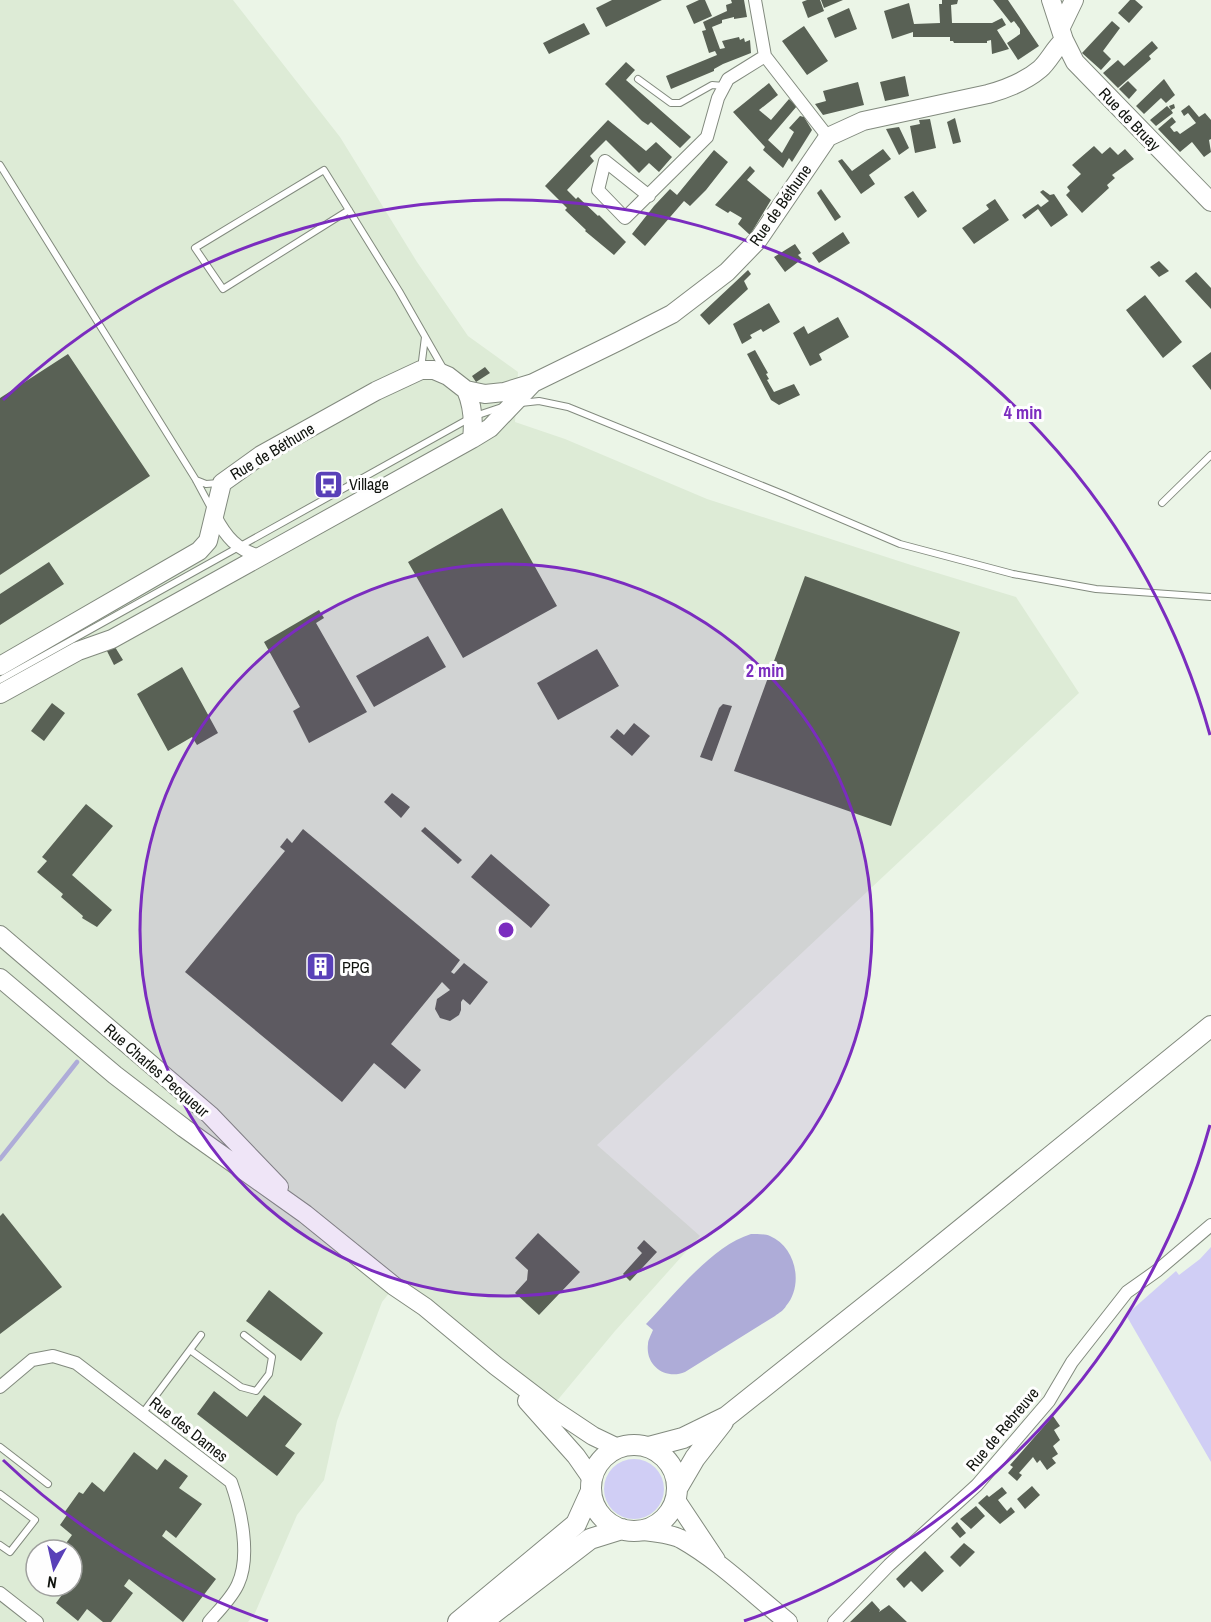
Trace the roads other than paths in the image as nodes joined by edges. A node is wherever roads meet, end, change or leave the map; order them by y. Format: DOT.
graph roads {
  1 [pos="755,0"];
  2 [pos="1052,0"];
  3 [pos="1074,0"];
  4 [pos="1062,34"];
  5 [pos="765,56"];
  6 [pos="1072,58"];
  7 [pos="1041,68"];
  8 [pos="638,79"];
  9 [pos="724,86"];
  10 [pos="828,137"];
  11 [pos="0,165"];
  12 [pos="649,196"];
  13 [pos="1211,202"];
  14 [pos="349,210"];
  15 [pos="425,337"];
  16 [pos="421,370"];
  17 [pos="448,376"];
  18 [pos="534,383"];
  19 [pos="466,390"];
  20 [pos="513,404"];
  21 [pos="472,417"];
  22 [pos="471,439"];
  23 [pos="1211,455"];
  24 [pos="196,480"];
  25 [pos="222,483"];
  26 [pos="1162,503"];
  27 [pos="215,516"];
  28 [pos="237,547"];
  29 [pos="260,556"];
  30 [pos="1211,597"];
  31 [pos="0,666"];
  32 [pos="0,680"];
  33 [pos="0,694"];
  34 [pos="0,935"];
  35 [pos="0,978"];
  36 [pos="1211,1026"];
  37 [pos="305,1214"];
  38 [pos="1211,1225"];
  39 [pos="201,1335"];
  40 [pos="244,1335"];
  41 [pos="190,1350"];
  42 [pos="496,1366"];
  43 [pos="0,1387"];
  44 [pos="142,1414"];
  45 [pos="726,1417"];
  46 [pos="0,1447"];
  47 [pos="649,1447"];
  48 [pos="618,1448"];
  49 [pos="48,1484"];
  50 [pos="592,1485"];
  51 [pos="677,1493"];
  52 [pos="0,1494"];
  53 [pos="631,1530"];
  54 [pos="0,1545"];
  55 [pos="718,1564"];
  56 [pos="0,1593"];
  57 [pos="37,1622"];
  58 [pos="209,1622"];
  59 [pos="458,1622"];
  60 [pos="482,1622"];
  61 [pos="788,1622"];
  62 [pos="834,1622"];
  1 -- 5 [label="street"];
  2 -- 4 [label="street, Rue de Bruay"];
  3 -- 4 [label="street"];
  4 -- 6 [label="street, Rue de Bruay"];
  4 -- 7 [label="street"];
  5 -- 9 [label="street"];
  5 -- 10 [label="street"];
  6 -- 7 [label="street"];
  6 -- 13 [label="street, Rue de Bruay"];
  7 -- 10 [label="street"];
  8 -- 9 [label="lane"];
  9 -- 12 [label="street"];
  10 -- 18 [label="street, Rue de Béthune"];
  11 -- 24 [label="lane"];
  12 -- 12 [label="street"];
  14 -- 14 [label="lane"];
  14 -- 15 [label="lane"];
  15 -- 16 [label="lane"];
  15 -- 17 [label="lane"];
  16 -- 17 [label="street"];
  16 -- 25 [label="street, Rue de Béthune"];
  17 -- 19 [label="street"];
  18 -- 19 [label="street, Rue de Béthune"];
  18 -- 20 [label="street, Rue de Béthune"];
  19 -- 21 [label="street"];
  20 -- 21 [label="lane"];
  20 -- 22 [label="street, Rue de Béthune"];
  20 -- 30 [label="lane"];
  21 -- 22 [label="street"];
  21 -- 28 [label="lane"];
  22 -- 29 [label="street, Rue de Béthune"];
  23 -- 26 [label="lane"];
  24 -- 25 [label="lane"];
  24 -- 27 [label="lane"];
  25 -- 27 [label="street, Rue de Béthune"];
  27 -- 28 [label="street"];
  27 -- 31 [label="street, Rue de Béthune"];
  28 -- 29 [label="street"];
  28 -- 32 [label="lane"];
  29 -- 33 [label="street, Rue de Béthune"];
  34 -- 37 [label="street, Rue Charles Pecqueur"];
  35 -- 37 [label="street, Rue Charles Pecqueur"];
  36 -- 45 [label="main road"];
  37 -- 42 [label="street, Rue Charles Pecqueur"];
  38 -- 62 [label="street, Rue de Rebreuve"];
  39 -- 41 [label="lane"];
  40 -- 41 [label="lane"];
  41 -- 44 [label="lane"];
  42 -- 48 [label="street, Rue Charles Pecqueur"];
  42 -- 50 [label="street, Rue Charles Pecqueur"];
  43 -- 44 [label="street, Rue des Dames"];
  44 -- 58 [label="street, Rue des Dames"];
  45 -- 47 [label="main road"];
  45 -- 51 [label="main road"];
  46 -- 49 [label="lane"];
  47 -- 48 [label="main road"];
  47 -- 51 [label="main road"];
  48 -- 50 [label="main road"];
  50 -- 53 [label="main road"];
  50 -- 59 [label="main road"];
  51 -- 53 [label="main road"];
  51 -- 55 [label="street"];
  52 -- 54 [label="lane"];
  53 -- 55 [label="street"];
  53 -- 60 [label="main road"];
  55 -- 61 [label="street"];
  56 -- 57 [label="street"];
}
